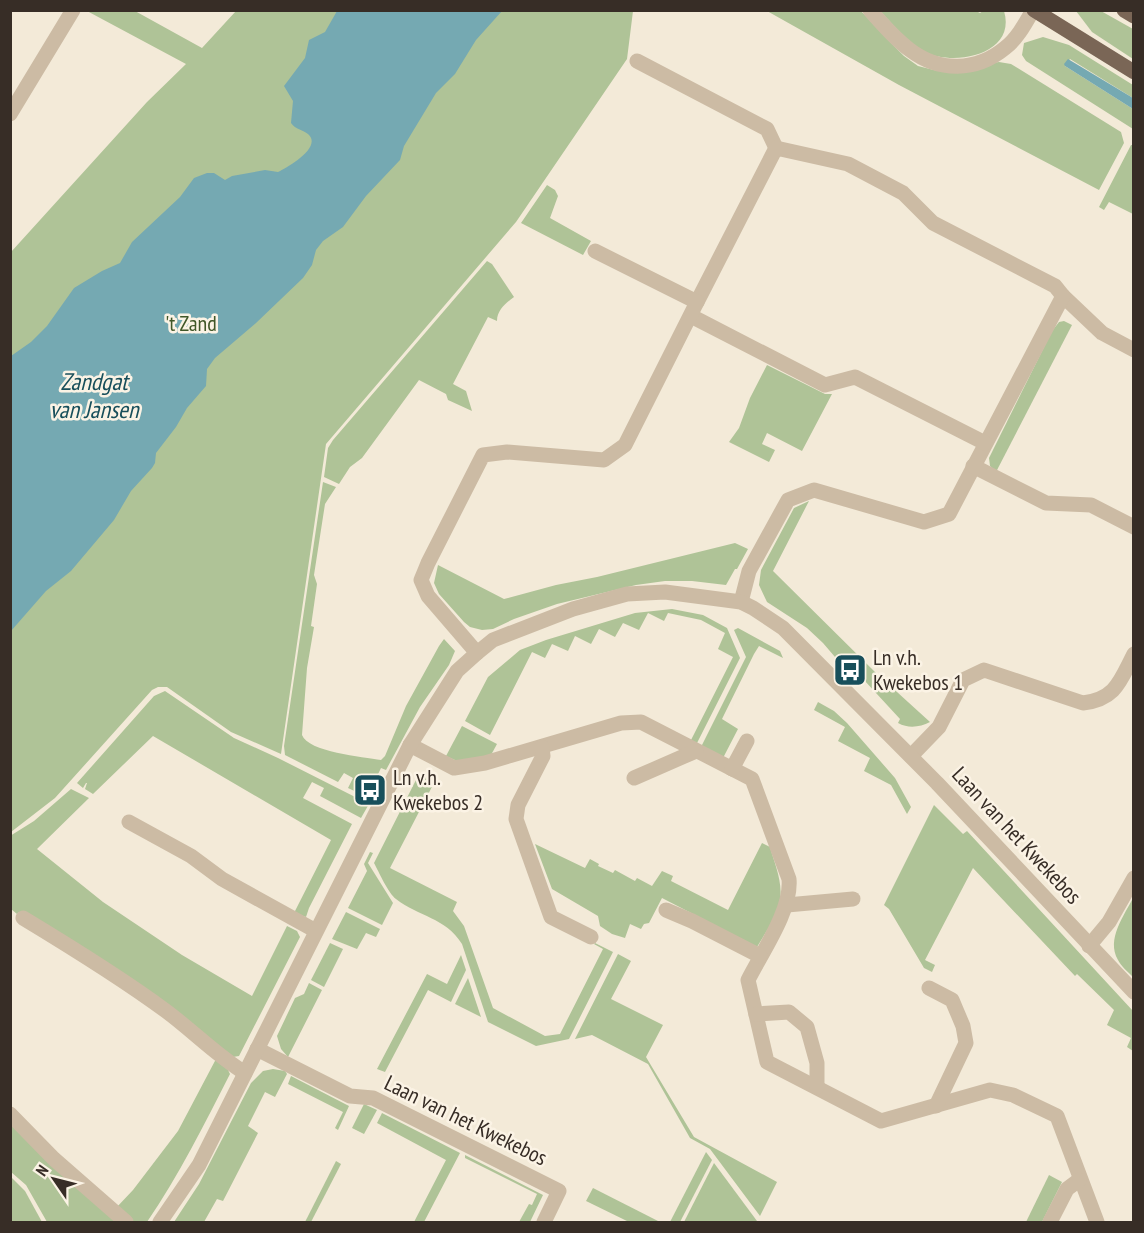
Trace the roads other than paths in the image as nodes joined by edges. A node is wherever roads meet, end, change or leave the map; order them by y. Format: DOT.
graph roads {
  1 [pos="73,10"];
  2 [pos="870,10"];
  3 [pos="1033,10"];
  4 [pos="1124,10"];
  5 [pos="1134,16"];
  6 [pos="637,61"];
  7 [pos="1134,72"];
  8 [pos="10,114"];
  9 [pos="776,148"];
  10 [pos="595,251"];
  11 [pos="1062,296"];
  12 [pos="694,309"];
  13 [pos="1134,350"];
  14 [pos="985,443"];
  15 [pos="973,466"];
  16 [pos="1134,527"];
  17 [pos="741,602"];
  18 [pos="477,653"];
  19 [pos="1134,654"];
  20 [pos="747,741"];
  21 [pos="410,745"];
  22 [pos="542,747"];
  23 [pos="696,751"];
  24 [pos="911,756"];
  25 [pos="732,769"];
  26 [pos="634,778"];
  27 [pos="129,822"];
  28 [pos="1134,878"];
  29 [pos="853,899"];
  30 [pos="787,905"];
  31 [pos="666,910"];
  32 [pos="23,918"];
  33 [pos="316,931"];
  34 [pos="591,937"];
  35 [pos="1089,946"];
  36 [pos="760,956"];
  37 [pos="929,988"];
  38 [pos="1134,992"];
  39 [pos="756,1014"];
  40 [pos="256,1049"];
  41 [pos="245,1073"];
  42 [pos="817,1087"];
  43 [pos="936,1106"];
  44 [pos="10,1114"];
  45 [pos="1079,1180"];
  46 [pos="126,1222"];
  47 [pos="160,1222"];
  48 [pos="544,1222"];
  49 [pos="1050,1222"];
  50 [pos="1096,1222"];
  1 -- 8 [label="street"];
  2 -- 3 [label="street"];
  3 -- 7 [label="main road"];
  4 -- 5 [label="main road"];
  6 -- 9 [label="street"];
  9 -- 11 [label="street"];
  9 -- 12 [label="street"];
  10 -- 12 [label="street"];
  11 -- 13 [label="street"];
  11 -- 14 [label="street"];
  12 -- 14 [label="street"];
  12 -- 18 [label="street"];
  14 -- 15 [label="street"];
  15 -- 16 [label="street"];
  15 -- 17 [label="street"];
  17 -- 18 [label="street, Laan van het Kwekebos"];
  17 -- 24 [label="street, Laan van het Kwekebos"];
  18 -- 21 [label="street, Laan van het Kwekebos"];
  19 -- 24 [label="street"];
  20 -- 25 [label="street"];
  21 -- 22 [label="street"];
  21 -- 33 [label="street, Laan van het Kwekebos"];
  22 -- 23 [label="street"];
  22 -- 34 [label="street"];
  23 -- 25 [label="street"];
  23 -- 26 [label="street"];
  24 -- 35 [label="street, Laan van het Kwekebos"];
  25 -- 30 [label="street"];
  27 -- 33 [label="street"];
  28 -- 35 [label="street"];
  29 -- 30 [label="street"];
  30 -- 36 [label="street"];
  31 -- 36 [label="street"];
  32 -- 41 [label="street"];
  33 -- 40 [label="street, Laan van het Kwekebos"];
  35 -- 38 [label="street, Laan van het Kwekebos"];
  36 -- 39 [label="street"];
  37 -- 43 [label="street"];
  39 -- 42 [label="street"];
  39 -- 42 [label="street"];
  40 -- 41 [label="street, Laan van het Kwekebos"];
  40 -- 48 [label="street, Laan van het Kwekebos"];
  41 -- 47 [label="street, Laan van het Kwekebos"];
  42 -- 43 [label="street"];
  43 -- 45 [label="street"];
  44 -- 46 [label="street"];
  45 -- 49 [label="street"];
  45 -- 50 [label="street"];
}
